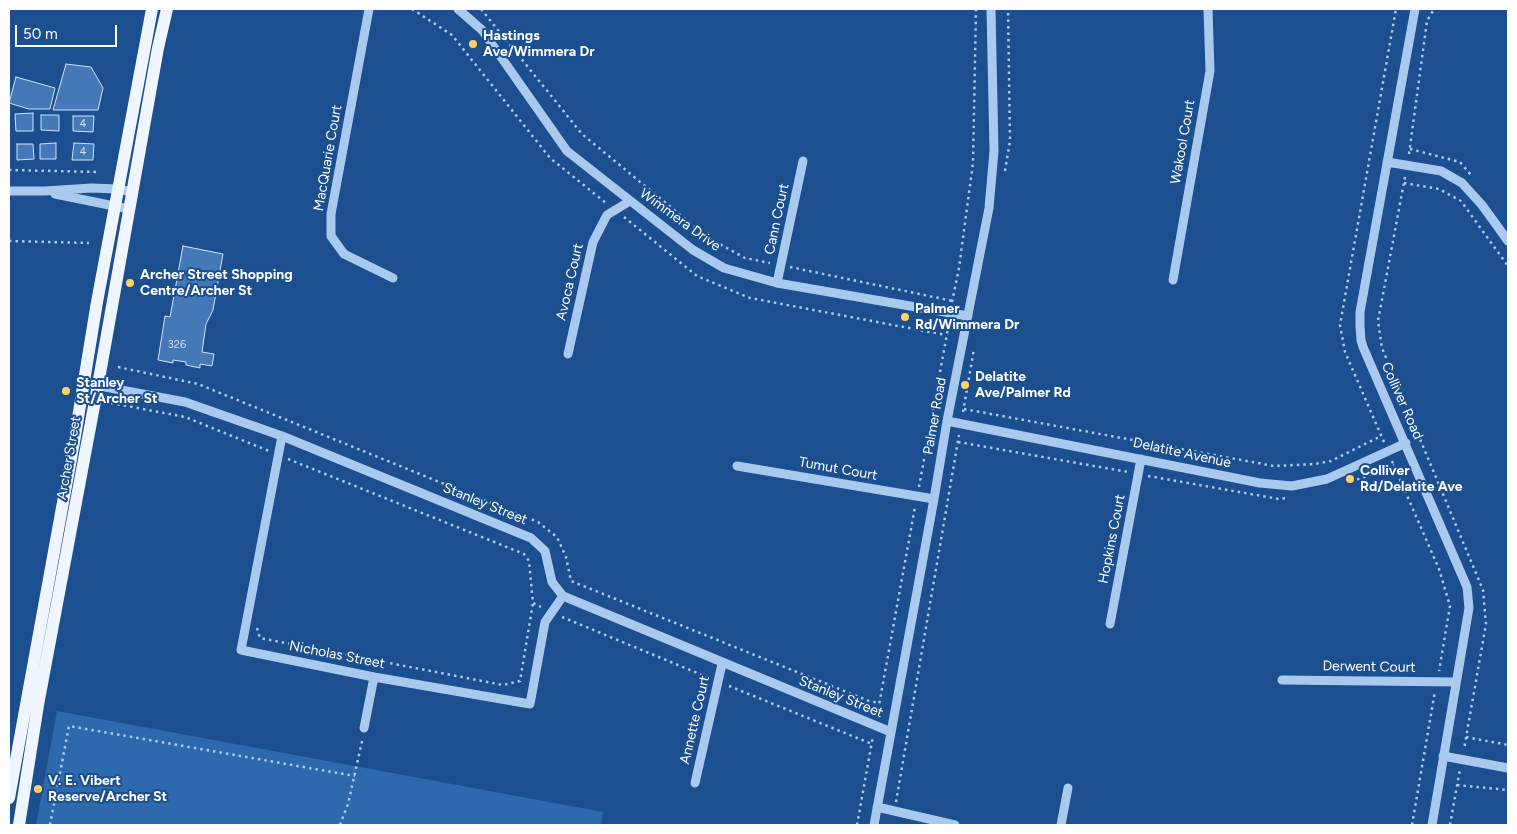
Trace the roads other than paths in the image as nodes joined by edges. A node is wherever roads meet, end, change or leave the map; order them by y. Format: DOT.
graph roads {
  1 [pos="152,9"];
  2 [pos="166,9"];
  3 [pos="370,9"];
  4 [pos="458,9"];
  5 [pos="991,9"];
  6 [pos="1208,9"];
  7 [pos="1415,9"];
  8 [pos="152,46"];
  9 [pos="803,162"];
  10 [pos="1387,162"];
  11 [pos="118,189"];
  12 [pos="9,191"];
  13 [pos="45,191"];
  14 [pos="132,192"];
  15 [pos="630,201"];
  16 [pos="115,207"];
  17 [pos="129,209"];
  18 [pos="1508,241"];
  19 [pos="393,278"];
  20 [pos="1173,280"];
  21 [pos="777,283"];
  22 [pos="97,302"];
  23 [pos="113,304"];
  24 [pos="968,316"];
  25 [pos="568,354"];
  26 [pos="84,383"];
  27 [pos="98,385"];
  28 [pos="947,421"];
  29 [pos="282,436"];
  30 [pos="1406,443"];
  31 [pos="1141,459"];
  32 [pos="736,466"];
  33 [pos="65,488"];
  34 [pos="79,490"];
  35 [pos="934,499"];
  36 [pos="563,596"];
  37 [pos="48,619"];
  38 [pos="1110,624"];
  39 [pos="722,664"];
  40 [pos="374,676"];
  41 [pos="1282,680"];
  42 [pos="1456,682"];
  43 [pos="364,728"];
  44 [pos="891,732"];
  45 [pos="23,752"];
  46 [pos="1443,756"];
  47 [pos="1508,768"];
  48 [pos="695,783"];
  49 [pos="1068,788"];
  50 [pos="9,798"];
  51 [pos="877,808"];
  52 [pos="19,825"];
  53 [pos="874,825"];
  54 [pos="955,825"];
  55 [pos="1061,825"];
  56 [pos="1432,825"];
  1 -- 8 [label="main road, Archer Street"];
  2 -- 8 [label="main road, Archer Street"];
  3 -- 19 [label="street, MacQuarie Court"];
  4 -- 15 [label="street, Wimmera Drive"];
  5 -- 24 [label="street, Palmer Road"];
  6 -- 20 [label="street, Wakool Court"];
  7 -- 10 [label="street, Colliver Road"];
  8 -- 11 [label="main road, Archer Street"];
  8 -- 14 [label="main road, Archer Street"];
  9 -- 21 [label="street, Cann Court"];
  10 -- 18 [label="street"];
  10 -- 30 [label="street, Colliver Road"];
  11 -- 13 [label="street"];
  11 -- 14 [label="street"];
  11 -- 16 [label="main road, Archer Street"];
  12 -- 13 [label="street"];
  13 -- 16 [label="street"];
  14 -- 17 [label="main road, Archer Street"];
  15 -- 21 [label="street, Wimmera Drive"];
  15 -- 25 [label="street, Avoca Court"];
  16 -- 17 [label="street"];
  16 -- 22 [label="main road, Archer Street"];
  17 -- 23 [label="main road, Archer Street"];
  21 -- 24 [label="street, Wimmera Drive"];
  22 -- 23 [label="main road"];
  22 -- 26 [label="main road, Archer Street"];
  23 -- 27 [label="main road, Archer Street"];
  24 -- 28 [label="street, Palmer Road"];
  26 -- 27 [label="street, Stanley Street"];
  26 -- 33 [label="main road, Archer Street"];
  27 -- 29 [label="street, Stanley Street"];
  27 -- 34 [label="main road, Archer Street"];
  28 -- 31 [label="street, Delatite Avenue"];
  28 -- 35 [label="street, Palmer Road"];
  29 -- 36 [label="street, Stanley Street"];
  29 -- 40 [label="street, Nicholas Street"];
  30 -- 31 [label="street, Delatite Avenue"];
  30 -- 42 [label="street, Colliver Road"];
  31 -- 38 [label="street, Hopkins Court"];
  32 -- 35 [label="street, Tumut Court"];
  33 -- 34 [label="main road"];
  33 -- 37 [label="main road, Archer Street"];
  34 -- 37 [label="main road, Archer Street"];
  35 -- 44 [label="street, Palmer Road"];
  36 -- 39 [label="street, Stanley Street"];
  36 -- 40 [label="street, Nicholas Street"];
  37 -- 45 [label="main road, Archer Street"];
  39 -- 44 [label="street, Stanley Street"];
  39 -- 48 [label="street, Annette Court"];
  40 -- 43 [label="street"];
  41 -- 42 [label="street, Derwent Court"];
  42 -- 46 [label="street, Colliver Road"];
  44 -- 51 [label="street, Palmer Road"];
  45 -- 50 [label="main road, Archer Street"];
  45 -- 52 [label="main road, Archer Street"];
  46 -- 47 [label="street"];
  46 -- 56 [label="street, Colliver Road"];
  49 -- 55 [label="street"];
  51 -- 53 [label="street, Palmer Road"];
  51 -- 54 [label="street"];
}
